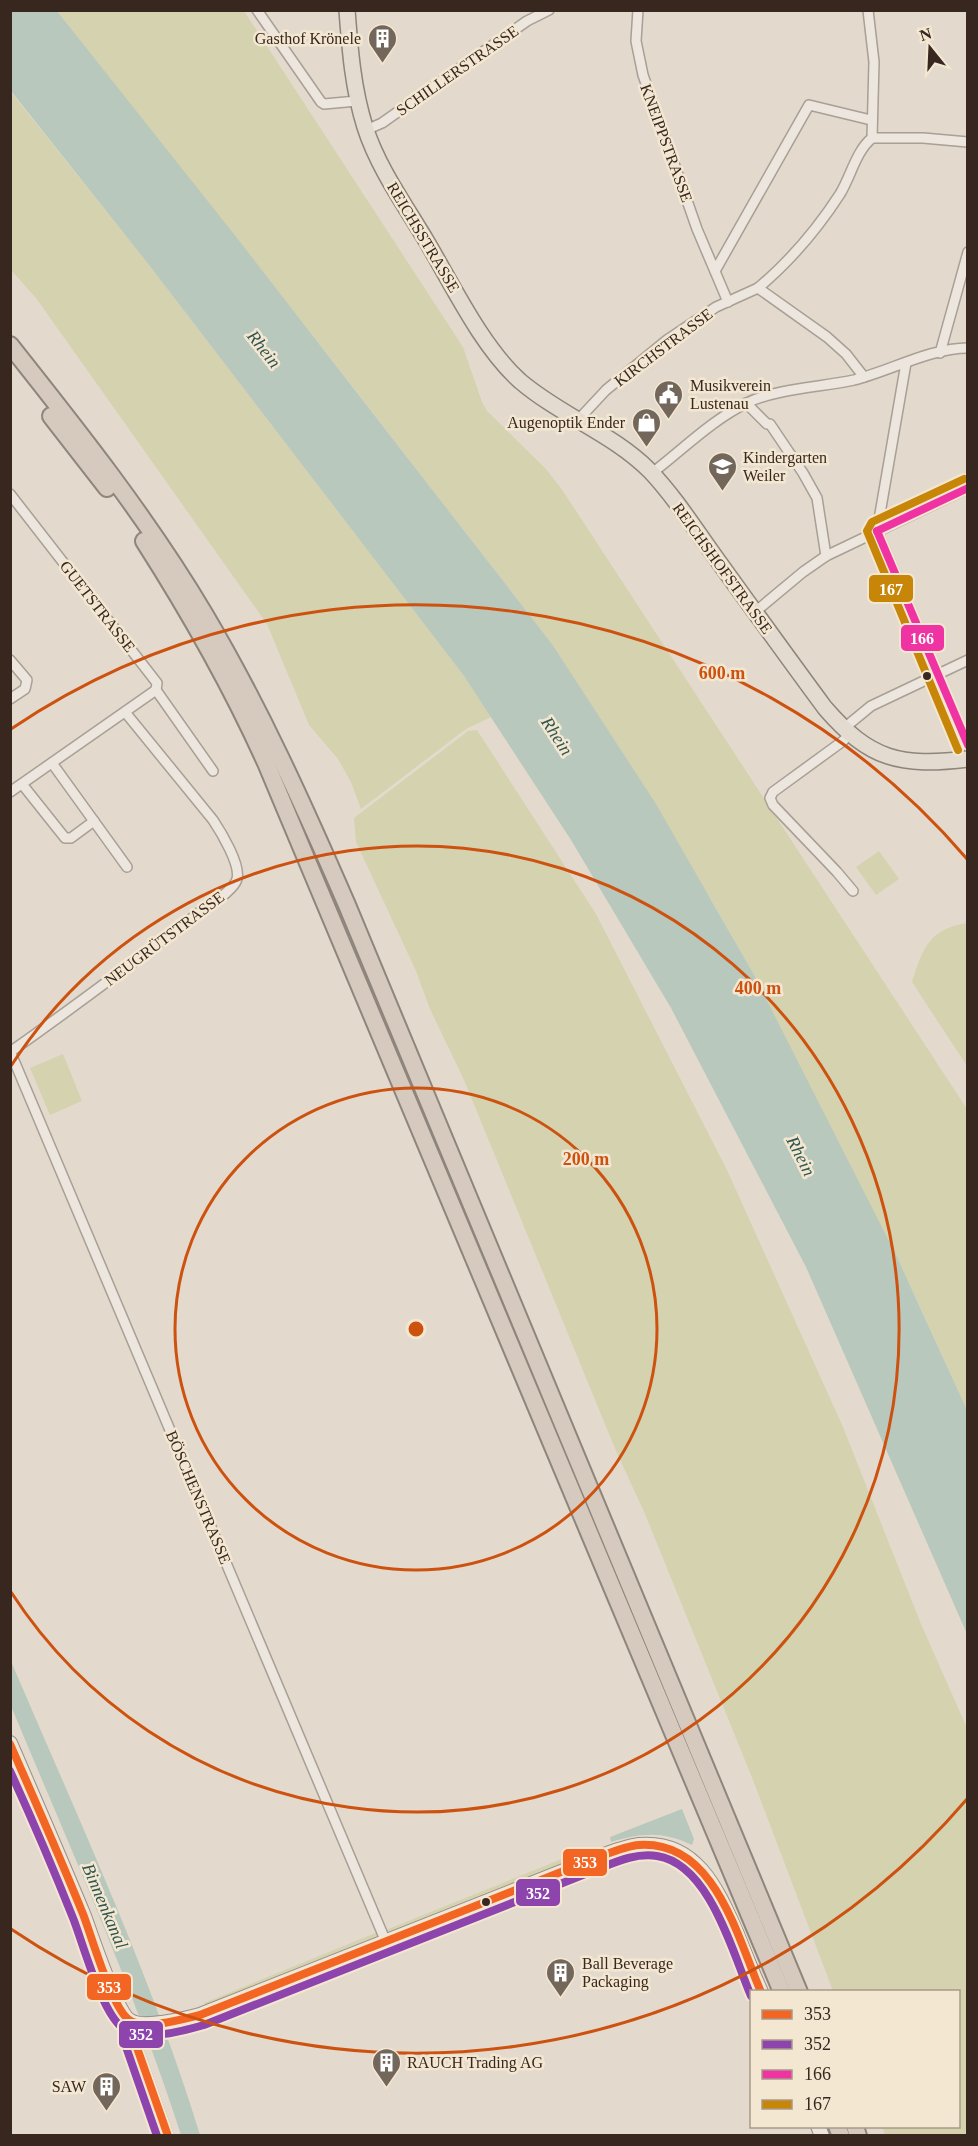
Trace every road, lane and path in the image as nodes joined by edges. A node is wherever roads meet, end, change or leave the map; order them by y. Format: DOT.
graph roads {
  1 [pos="257,10"];
  2 [pos="347,10"];
  3 [pos="549,10"];
  4 [pos="639,10"];
  5 [pos="868,10"];
  6 [pos="357,101"];
  7 [pos="871,120"];
  8 [pos="366,130"];
  9 [pos="872,138"];
  10 [pos="968,142"];
  11 [pos="968,252"];
  12 [pos="715,271"];
  13 [pos="964,279"];
  14 [pos="758,288"];
  15 [pos="728,302"];
  16 [pos="10,330"];
  17 [pos="10,345"];
  18 [pos="968,348"];
  19 [pos="940,353"];
  20 [pos="10,363"];
  21 [pos="906,363"];
  22 [pos="864,376"];
  23 [pos="746,403"];
  24 [pos="65,415"];
  25 [pos="578,420"];
  26 [pos="651,473"];
  27 [pos="968,488"];
  28 [pos="10,494"];
  29 [pos="878,531"];
  30 [pos="826,556"];
  31 [pos="755,612"];
  32 [pos="10,660"];
  33 [pos="968,660"];
  34 [pos="938,674"];
  35 [pos="156,690"];
  36 [pos="10,699"];
  37 [pos="124,712"];
  38 [pos="846,732"];
  39 [pos="968,747"];
  40 [pos="968,759"];
  41 [pos="52,763"];
  42 [pos="213,771"];
  43 [pos="22,784"];
  44 [pos="10,792"];
  45 [pos="94,821"];
  46 [pos="127,867"];
  47 [pos="853,891"];
  48 [pos="11,1051"];
  49 [pos="10,1743"];
  50 [pos="386,1942"];
  51 [pos="760,1990"];
  52 [pos="781,1990"];
  53 [pos="798,1990"];
  54 [pos="133,2027"];
  55 [pos="168,2136"];
  1 -- 6 [label="street"];
  2 -- 6 [label="main road, REICHSSTRASSE"];
  3 -- 8 [label="street, SCHILLERSTRASSE"];
  4 -- 12 [label="street, KNEIPPSTRASSE"];
  5 -- 7 [label="street"];
  6 -- 8 [label="main road, REICHSSTRASSE"];
  7 -- 9 [label="street"];
  7 -- 12 [label="street"];
  8 -- 25 [label="main road, REICHSSTRASSE"];
  9 -- 10 [label="street"];
  9 -- 14 [label="street, KIRCHSTRASSE"];
  11 -- 13 [label="street"];
  12 -- 15 [label="street, KNEIPPSTRASSE"];
  13 -- 19 [label="street"];
  14 -- 15 [label="street, KIRCHSTRASSE"];
  14 -- 22 [label="street"];
  15 -- 25 [label="street, KIRCHSTRASSE"];
  16 -- 24 [label="highway"];
  17 -- 24 [label="highway"];
  18 -- 19 [label="street"];
  19 -- 21 [label="street"];
  20 -- 52 [label="highway"];
  21 -- 22 [label="street"];
  21 -- 29 [label="street"];
  22 -- 23 [label="street"];
  23 -- 26 [label="street"];
  23 -- 30 [label="street"];
  24 -- 53 [label="highway"];
  25 -- 26 [label="main road, REICHSHOFSTRASSE"];
  26 -- 31 [label="main road, REICHSHOFSTRASSE"];
  27 -- 29 [label="street"];
  28 -- 35 [label="street, GUETSTRASSE"];
  29 -- 30 [label="street"];
  29 -- 34 [label="street"];
  30 -- 31 [label="street"];
  31 -- 38 [label="main road, REICHSHOFSTRASSE"];
  32 -- 36 [label="street"];
  33 -- 34 [label="street"];
  34 -- 38 [label="street"];
  34 -- 39 [label="street"];
  35 -- 37 [label="street"];
  35 -- 42 [label="street, GUETSTRASSE"];
  37 -- 41 [label="street"];
  37 -- 48 [label="street, NEUGRÜTSTRASSE"];
  38 -- 40 [label="main road, REICHSHOFSTRASSE"];
  38 -- 47 [label="street"];
  41 -- 43 [label="street"];
  41 -- 45 [label="street"];
  43 -- 44 [label="street"];
  43 -- 45 [label="street"];
  45 -- 46 [label="street"];
  48 -- 50 [label="street, BÖSCHENSTRASSE"];
  49 -- 54 [label="street"];
  50 -- 51 [label="street"];
  50 -- 54 [label="street"];
  54 -- 55 [label="street"];
}
